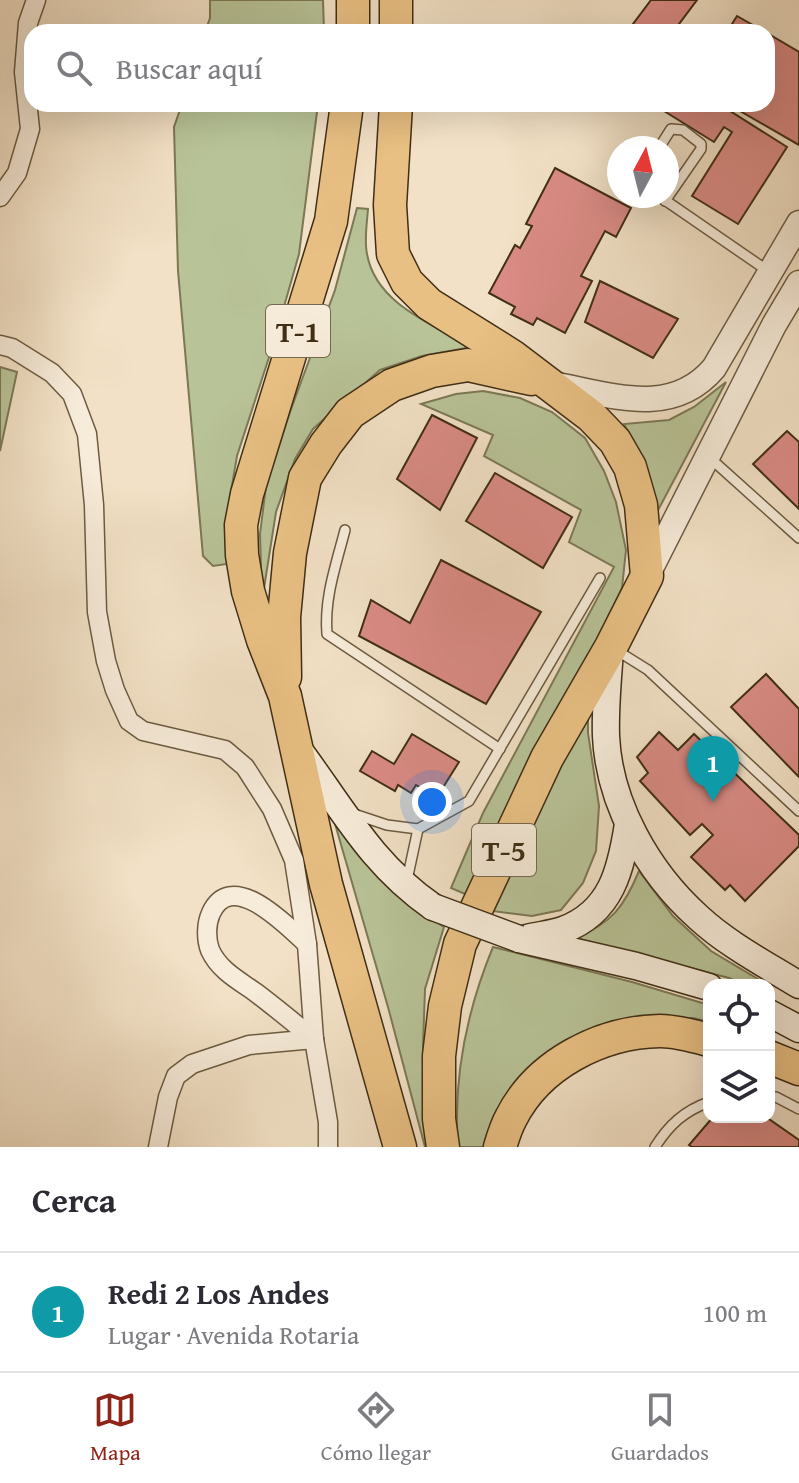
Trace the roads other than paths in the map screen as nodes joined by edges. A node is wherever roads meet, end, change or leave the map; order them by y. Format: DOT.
graph roads {
  1 [pos="36,0"];
  2 [pos="353,0"];
  3 [pos="396,0"];
  4 [pos="28,24"];
  5 [pos="353,24"];
  6 [pos="396,24"];
  7 [pos="28,112"];
  8 [pos="346,112"];
  9 [pos="396,112"];
  10 [pos="667,136"];
  11 [pos="679,177"];
  12 [pos="0,197"];
  13 [pos="676,208"];
  14 [pos="799,223"];
  15 [pos="768,272"];
  16 [pos="799,283"];
  17 [pos="0,345"];
  18 [pos="546,383"];
  19 [pos="708,456"];
  20 [pos="345,530"];
  21 [pos="799,538"];
  22 [pos="647,576"];
  23 [pos="600,578"];
  24 [pos="611,647"];
  25 [pos="285,696"];
  26 [pos="500,749"];
  27 [pos="299,750"];
  28 [pos="344,810"];
  29 [pos="799,811"];
  30 [pos="628,824"];
  31 [pos="418,829"];
  32 [pos="406,888"];
  33 [pos="519,939"];
  34 [pos="307,944"];
  35 [pos="703,985"];
  36 [pos="799,985"];
  37 [pos="775,1016"];
  38 [pos="799,1029"];
  39 [pos="314,1039"];
  40 [pos="703,1039"];
  41 [pos="775,1059"];
  42 [pos="799,1069"];
  43 [pos="775,1097"];
  44 [pos="703,1104"];
  45 [pos="799,1109"];
  46 [pos="158,1147"];
  47 [pos="328,1147"];
  48 [pos="400,1147"];
  49 [pos="443,1147"];
  50 [pos="500,1147"];
  51 [pos="655,1147"];
  1 -- 4 [label="street"];
  2 -- 5 [label="highway"];
  3 -- 6 [label="highway"];
  7 -- 12 [label="street"];
  8 -- 25 [label="highway, T-1"];
  9 -- 18 [label="highway"];
  10 -- 11 [label="lane"];
  13 -- 15 [label="lane"];
  14 -- 15 [label="street"];
  15 -- 18 [label="street"];
  16 -- 19 [label="street"];
  17 -- 34 [label="street"];
  18 -- 22 [label="highway"];
  18 -- 25 [label="highway"];
  19 -- 21 [label="lane"];
  19 -- 22 [label="street"];
  20 -- 26 [label="lane"];
  22 -- 24 [label="highway, T-5"];
  23 -- 26 [label="lane"];
  24 -- 29 [label="lane"];
  24 -- 30 [label="main road"];
  24 -- 49 [label="highway, T-5"];
  25 -- 27 [label="highway, T-1"];
  26 -- 31 [label="lane"];
  27 -- 28 [label="main road"];
  27 -- 48 [label="highway"];
  28 -- 31 [label="lane"];
  28 -- 32 [label="main road"];
  30 -- 33 [label="main road"];
  30 -- 36 [label="main road"];
  31 -- 32 [label="lane"];
  32 -- 33 [label="main road, bridge"];
  33 -- 35 [label="main road"];
  34 -- 39 [label="street"];
  34 -- 39 [label="street"];
  37 -- 38 [label="main road"];
  39 -- 46 [label="street"];
  39 -- 47 [label="street"];
  40 -- 50 [label="highway"];
  41 -- 42 [label="highway"];
  43 -- 45 [label="lane"];
  44 -- 51 [label="lane"];
}
